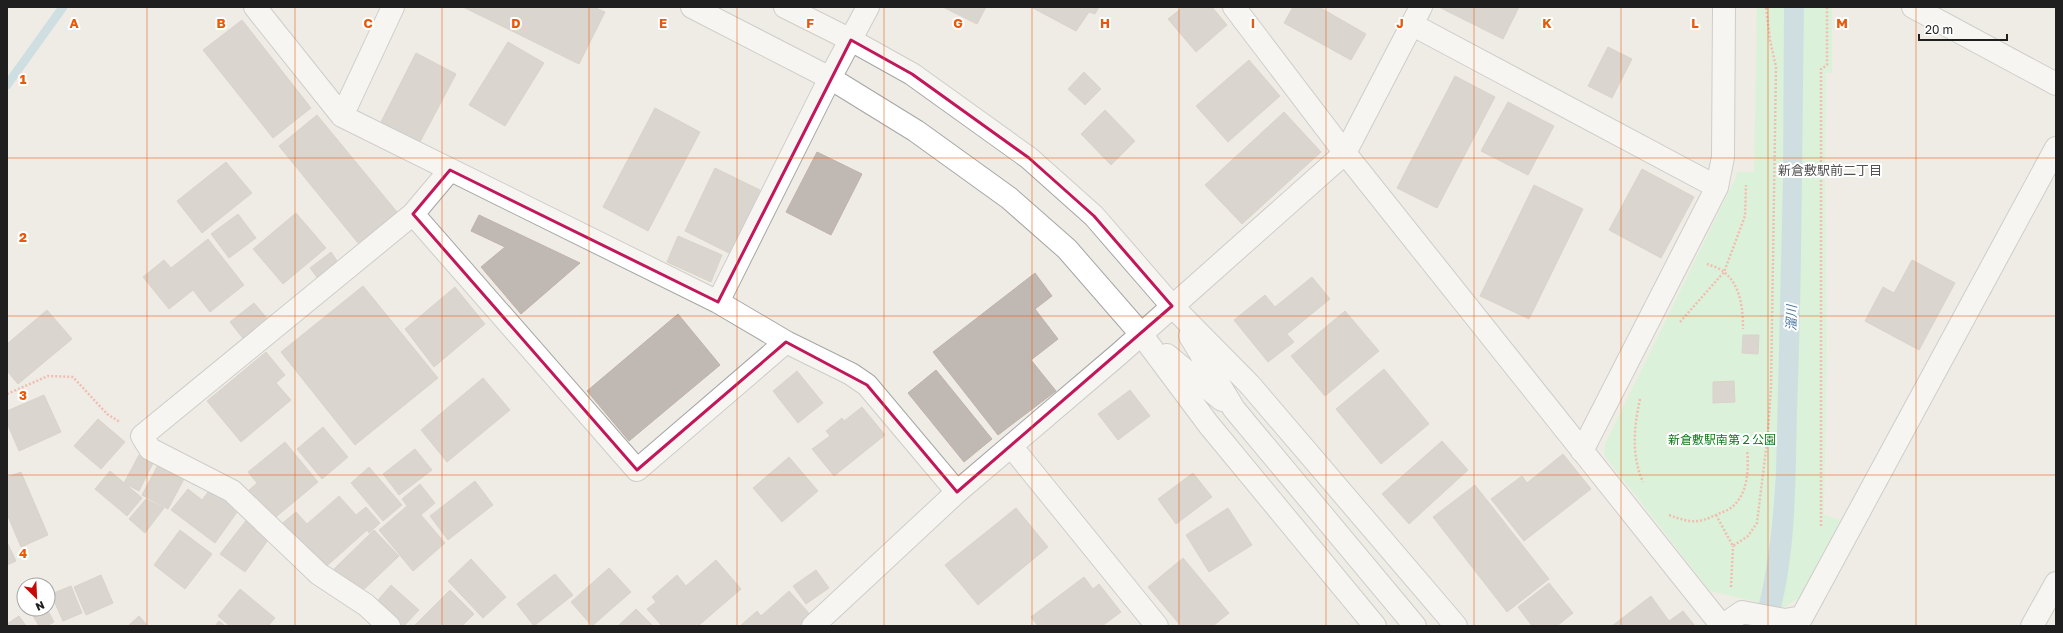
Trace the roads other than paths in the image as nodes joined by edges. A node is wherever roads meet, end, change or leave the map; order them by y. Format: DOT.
graph roads {
  1 [pos="255,7"];
  2 [pos="393,7"];
  3 [pos="692,7"];
  4 [pos="785,7"];
  5 [pos="868,7"];
  6 [pos="1234,7"];
  7 [pos="1724,7"];
  8 [pos="1913,7"];
  9 [pos="1417,16"];
  10 [pos="851,40"];
  11 [pos="830,78"];
  12 [pos="2056,84"];
  13 [pos="342,116"];
  14 [pos="2056,148"];
  15 [pos="1345,153"];
  16 [pos="450,170"];
  17 [pos="1717,187"];
  18 [pos="412,214"];
  19 [pos="718,302"];
  20 [pos="1172,306"];
  21 [pos="1141,334"];
  22 [pos="786,342"];
  23 [pos="1234,409"];
  24 [pos="1011,446"];
  25 [pos="1582,451"];
  26 [pos="957,492"];
  27 [pos="2056,583"];
  28 [pos="1787,623"];
  29 [pos="389,626"];
  30 [pos="813,626"];
  31 [pos="1157,626"];
  32 [pos="1375,626"];
  33 [pos="1415,626"];
  34 [pos="1456,626"];
  35 [pos="1722,626"];
  36 [pos="2032,626"];
  1 -- 13 [label="street"];
  2 -- 13 [label="street"];
  3 -- 11 [label="street"];
  4 -- 10 [label="street"];
  5 -- 10 [label="street"];
  6 -- 15 [label="street"];
  7 -- 17 [label="street"];
  8 -- 12 [label="street"];
  9 -- 15 [label="street"];
  9 -- 17 [label="street"];
  10 -- 11 [label="street"];
  10 -- 20 [label="street"];
  11 -- 19 [label="street"];
  11 -- 21 [label="street"];
  13 -- 16 [label="street"];
  14 -- 28 [label="street"];
  15 -- 20 [label="street"];
  15 -- 25 [label="street"];
  16 -- 18 [label="street"];
  16 -- 19 [label="street"];
  17 -- 25 [label="street"];
  18 -- 22 [label="street"];
  18 -- 29 [label="street"];
  19 -- 22 [label="street"];
  20 -- 21 [label="street"];
  20 -- 23 [label="street"];
  20 -- 34 [label="street"];
  21 -- 23 [label="street"];
  21 -- 24 [label="street"];
  21 -- 32 [label="street"];
  22 -- 26 [label="street"];
  23 -- 33 [label="street"];
  24 -- 26 [label="street"];
  24 -- 31 [label="street"];
  25 -- 35 [label="street"];
  26 -- 30 [label="street"];
  27 -- 36 [label="street"];
  28 -- 35 [label="street"];
}
